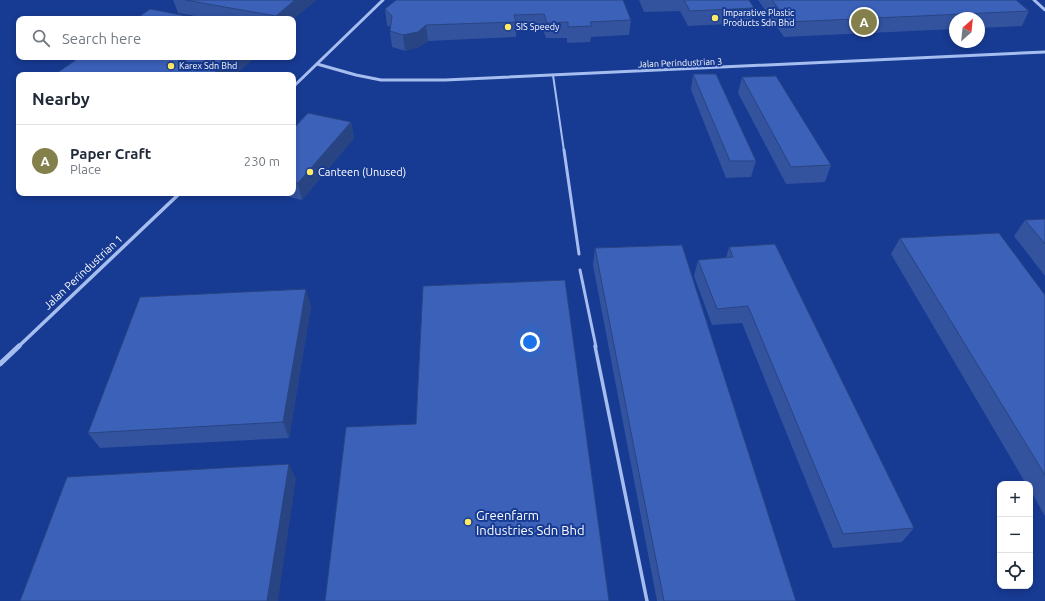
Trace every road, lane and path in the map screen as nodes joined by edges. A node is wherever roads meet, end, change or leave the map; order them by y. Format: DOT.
graph roads {
  1 [pos="383,0"];
  2 [pos="1034,0"];
  3 [pos="1045,10"];
  4 [pos="1045,52"];
  5 [pos="317,64"];
  6 [pos="553,75"];
  7 [pos="296,84"];
  8 [pos="177,196"];
  9 [pos="579,254"];
  10 [pos="580,270"];
  11 [pos="0,364"];
  12 [pos="647,601"];
  1 -- 5 [label="street"];
  2 -- 3 [label="street"];
  4 -- 6 [label="street, Jalan Perindustrian 3"];
  5 -- 6 [label="street, Jalan Perindustrian 3"];
  5 -- 7 [label="street"];
  6 -- 9 [label="lane"];
  8 -- 11 [label="street, Jalan Perindustrian 1"];
  10 -- 12 [label="lane"];
}
